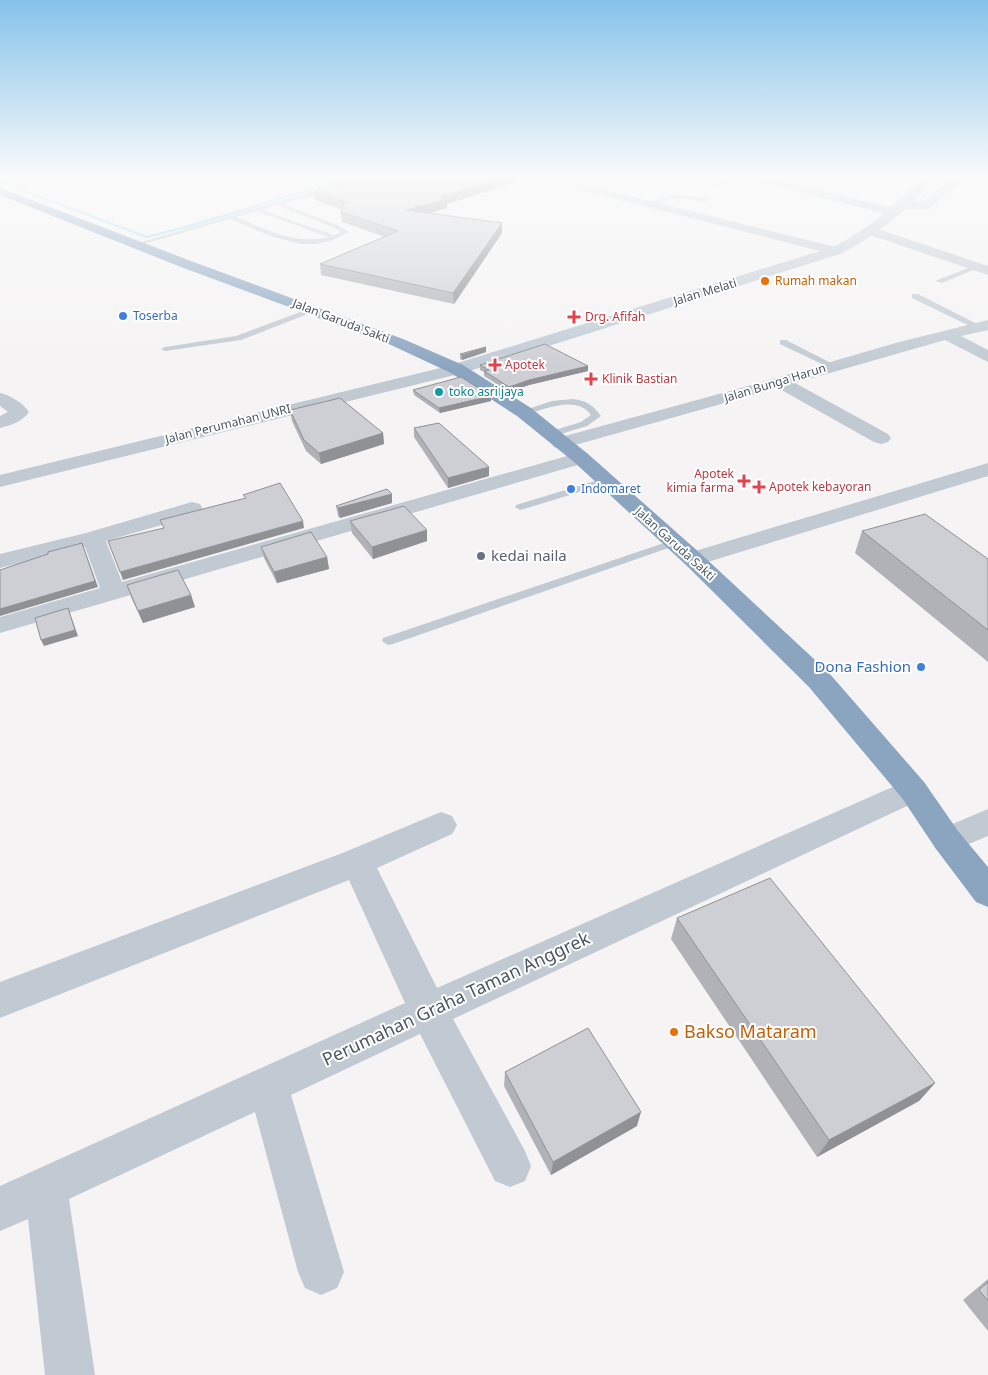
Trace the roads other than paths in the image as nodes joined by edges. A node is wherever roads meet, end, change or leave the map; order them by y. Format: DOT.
graph roads {
  1 [pos="128,240"];
  2 [pos="151,240"];
  3 [pos="288,240"];
  4 [pos="321,240"];
  5 [pos="792,240"];
  6 [pos="855,240"];
  7 [pos="899,240"];
  8 [pos="138,244"];
  9 [pos="835,251"];
  10 [pos="982,269"];
  11 [pos="939,281"];
  12 [pos="915,296"];
  13 [pos="314,310"];
  14 [pos="983,325"];
  15 [pos="945,334"];
  16 [pos="783,342"];
  17 [pos="165,349"];
  18 [pos="988,357"];
  19 [pos="833,366"];
  20 [pos="457,369"];
  21 [pos="780,382"];
  22 [pos="0,398"];
  23 [pos="524,412"];
  24 [pos="0,422"];
  25 [pos="556,438"];
  26 [pos="881,438"];
  27 [pos="581,458"];
  28 [pos="988,469"];
  29 [pos="0,481"];
  30 [pos="605,481"];
  31 [pos="520,507"];
  32 [pos="192,509"];
  33 [pos="93,538"];
  34 [pos="673,543"];
  35 [pos="693,559"];
  36 [pos="0,561"];
  37 [pos="114,593"];
  38 [pos="0,625"];
  39 [pos="388,640"];
  40 [pos="913,790"];
  41 [pos="988,822"];
  42 [pos="441,826"];
  43 [pos="947,840"];
  44 [pos="357,862"];
  45 [pos="988,892"];
  46 [pos="0,1000"];
  47 [pos="428,1010"];
  48 [pos="268,1086"];
  49 [pos="510,1166"];
  50 [pos="46,1188"];
  51 [pos="0,1210"];
  52 [pos="321,1272"];
  53 [pos="70,1375"];
  1 -- 8 [label="highway, Jalan Garuda Sakti"];
  2 -- 8 [label="lane"];
  3 -- 4 [label="lane"];
  5 -- 9 [label="street"];
  6 -- 9 [label="main road, Jalan Melati"];
  7 -- 10 [label="street"];
  8 -- 13 [label="highway, Jalan Garuda Sakti"];
  9 -- 20 [label="main road, Jalan Melati"];
  10 -- 11 [label="lane"];
  12 -- 14 [label="lane"];
  13 -- 17 [label="lane"];
  13 -- 20 [label="highway, Jalan Garuda Sakti"];
  14 -- 15 [label="street, Jalan Bunga Harun"];
  15 -- 18 [label="street"];
  15 -- 19 [label="street, Jalan Bunga Harun"];
  16 -- 19 [label="lane"];
  19 -- 21 [label="street, Jalan Bunga Harun"];
  20 -- 23 [label="highway, Jalan Garuda Sakti"];
  20 -- 29 [label="street, Jalan Perumahan UNRI"];
  21 -- 25 [label="street, Jalan Bunga Harun"];
  21 -- 26 [label="street"];
  22 -- 24 [label="street"];
  23 -- 25 [label="highway, Jalan Garuda Sakti"];
  23 -- 25 [label="lane"];
  25 -- 27 [label="highway, Jalan Garuda Sakti"];
  27 -- 30 [label="highway, Jalan Garuda Sakti"];
  27 -- 37 [label="street"];
  28 -- 35 [label="street"];
  30 -- 31 [label="lane"];
  30 -- 34 [label="highway, Jalan Garuda Sakti"];
  32 -- 33 [label="street"];
  33 -- 36 [label="street"];
  33 -- 37 [label="street"];
  34 -- 35 [label="highway, Jalan Garuda Sakti"];
  34 -- 39 [label="lane"];
  35 -- 40 [label="highway, Jalan Garuda Sakti"];
  37 -- 38 [label="street"];
  40 -- 43 [label="highway, Jalan Garuda Sakti"];
  40 -- 47 [label="street, Perumahan Graha Taman Anggrek"];
  41 -- 43 [label="street"];
  42 -- 44 [label="street"];
  43 -- 45 [label="highway, Jalan Garuda Sakti"];
  44 -- 46 [label="street"];
  44 -- 47 [label="street"];
  47 -- 48 [label="street, Perumahan Graha Taman Anggrek"];
  47 -- 49 [label="street"];
  48 -- 50 [label="street, Perumahan Graha Taman Anggrek"];
  48 -- 52 [label="street"];
  50 -- 51 [label="street, Perumahan Graha Taman Anggrek"];
  50 -- 53 [label="street"];
}
